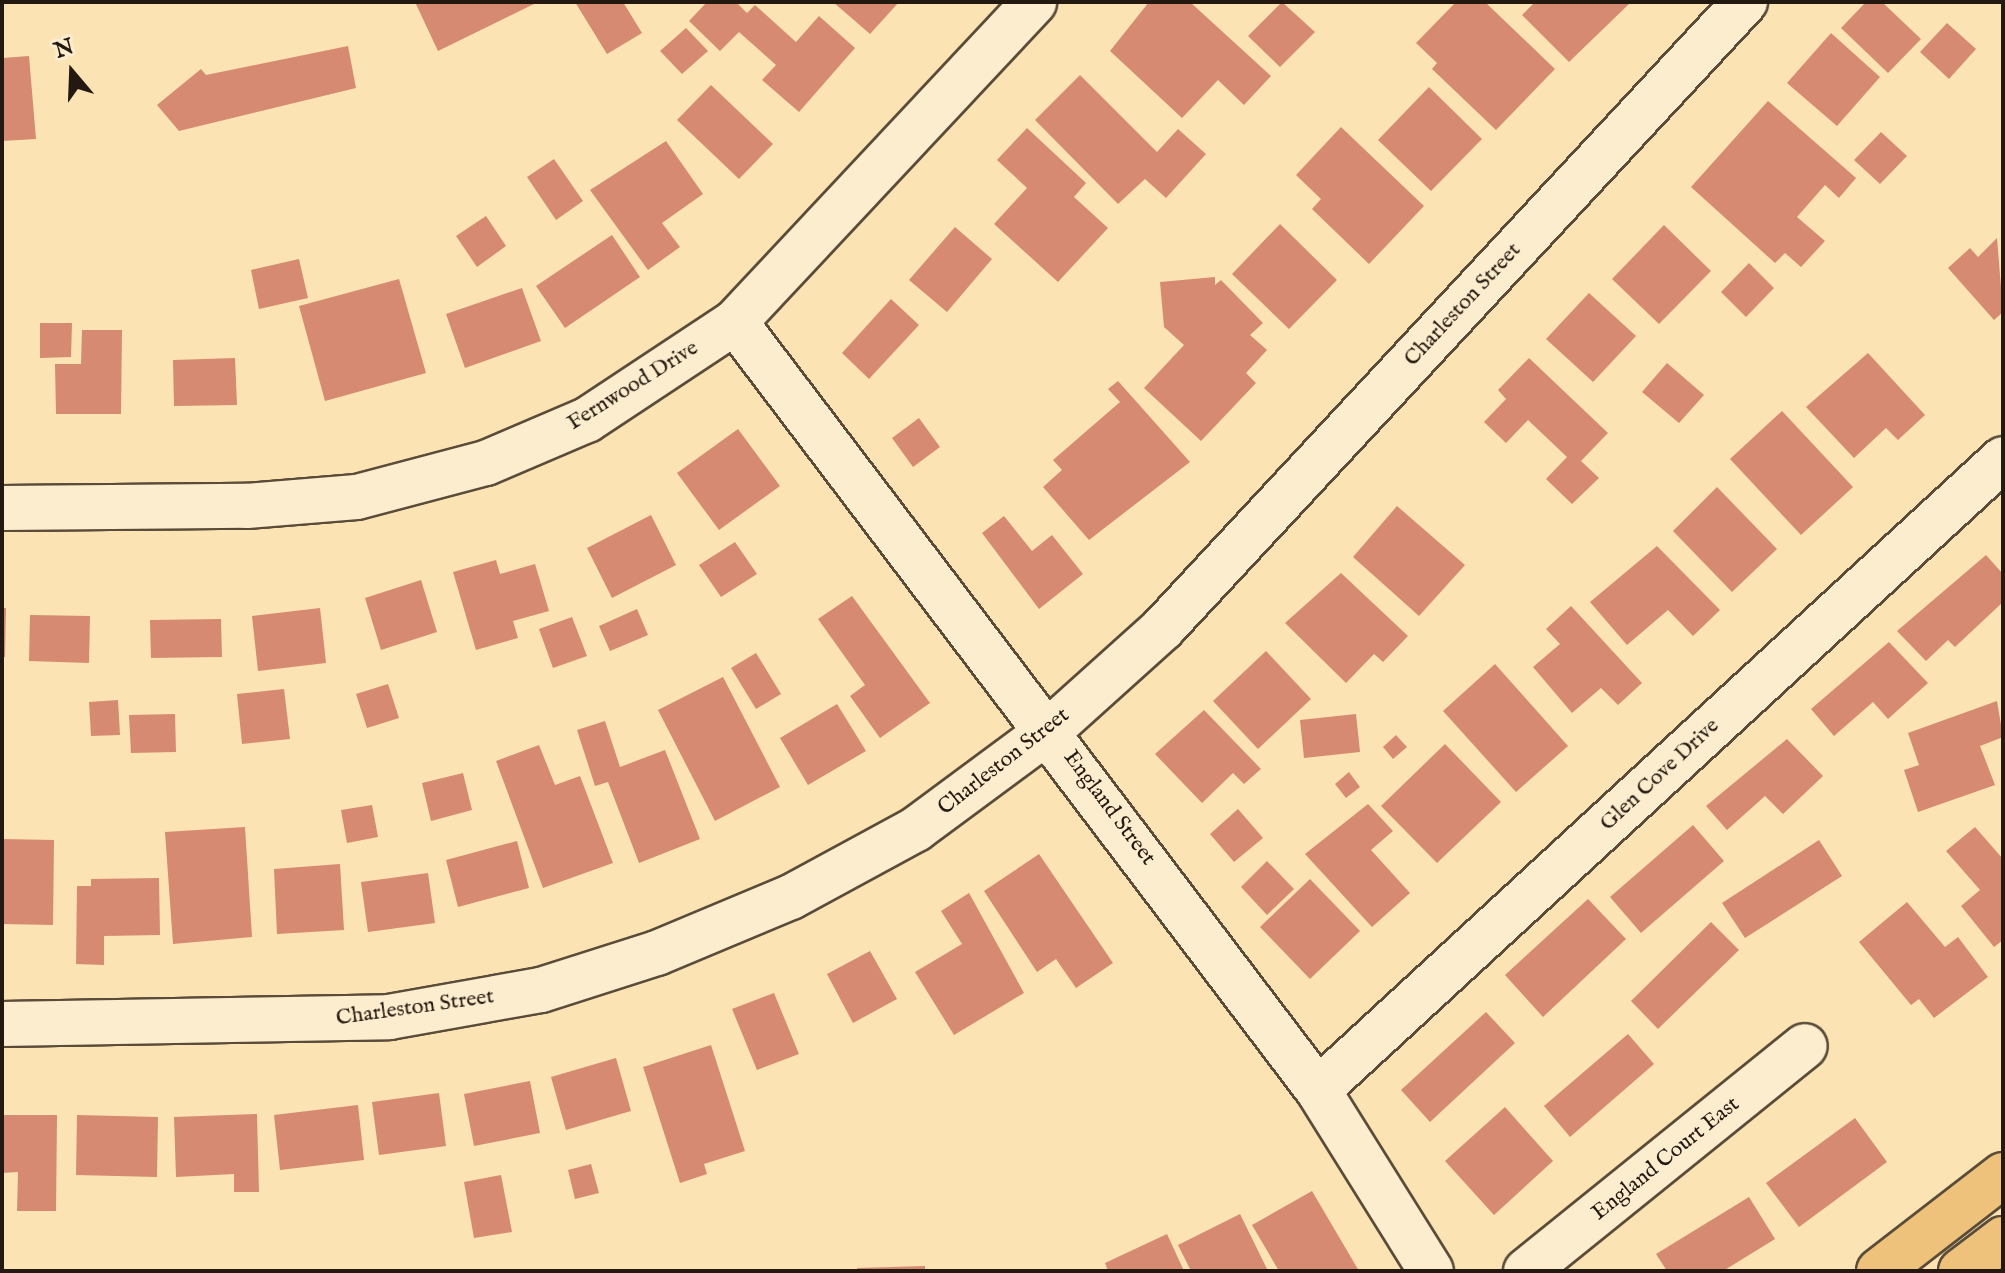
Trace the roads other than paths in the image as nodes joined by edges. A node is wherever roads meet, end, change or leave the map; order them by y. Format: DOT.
graph roads {
  1 [pos="1034,2"];
  2 [pos="1745,2"];
  3 [pos="735,322"];
  4 [pos="2003,459"];
  5 [pos="2,508"];
  6 [pos="1051,729"];
  7 [pos="2,1024"];
  8 [pos="1805,1046"];
  9 [pos="1318,1090"];
  10 [pos="2003,1175"];
  11 [pos="2003,1239"];
  12 [pos="1431,1271"];
  13 [pos="1526,1271"];
  14 [pos="1879,1271"];
  15 [pos="1961,1271"];
  1 -- 3 [label="street, Fernwood Drive"];
  2 -- 6 [label="street, Charleston Street"];
  3 -- 5 [label="street, Fernwood Drive"];
  3 -- 6 [label="street, England Street"];
  4 -- 9 [label="street, Glen Cove Drive"];
  6 -- 7 [label="street, Charleston Street"];
  6 -- 9 [label="street, England Street"];
  8 -- 13 [label="street, England Court East"];
  9 -- 12 [label="street, England Street"];
  10 -- 14 [label="main road"];
  11 -- 15 [label="main road"];
}
